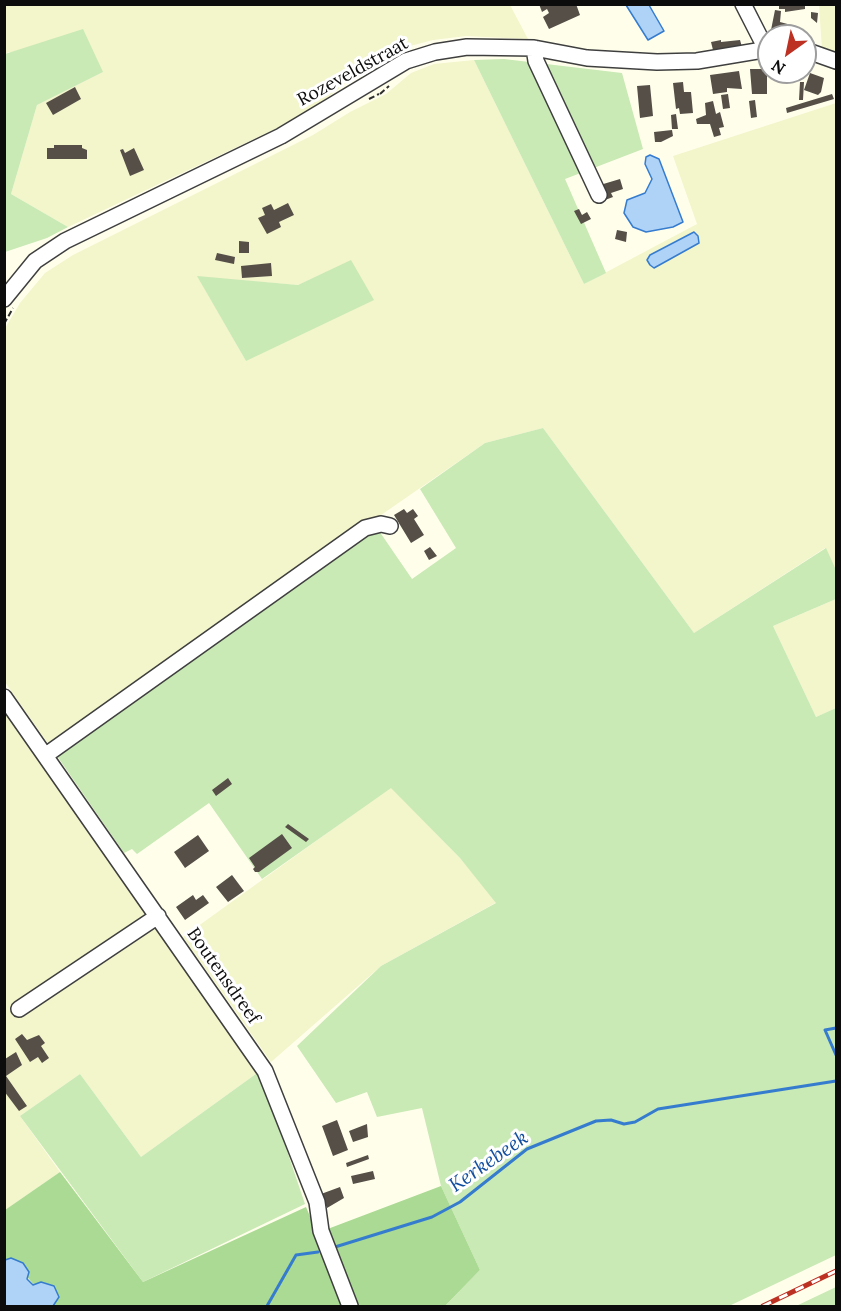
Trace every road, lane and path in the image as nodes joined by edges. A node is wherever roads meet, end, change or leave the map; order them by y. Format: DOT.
graph roads {
  1 [pos="743,4"];
  2 [pos="757,30"];
  3 [pos="534,48"];
  4 [pos="757,51"];
  5 [pos="817,54"];
  6 [pos="837,61"];
  7 [pos="599,195"];
  8 [pos="4,299"];
  9 [pos="390,526"];
  10 [pos="4,697"];
  11 [pos="46,755"];
  12 [pos="158,916"];
  13 [pos="18,1009"];
  14 [pos="350,1306"];
  1 -- 2 [label="street"];
  3 -- 4 [label="street, Rozeveldstraat"];
  3 -- 7 [label="street"];
  3 -- 8 [label="street, Rozeveldstraat"];
  5 -- 6 [label="street"];
  9 -- 11 [label="street"];
  10 -- 11 [label="street, Boutensdreef"];
  11 -- 12 [label="street, Boutensdreef"];
  12 -- 13 [label="street"];
  12 -- 14 [label="street, Boutensdreef"];
}
